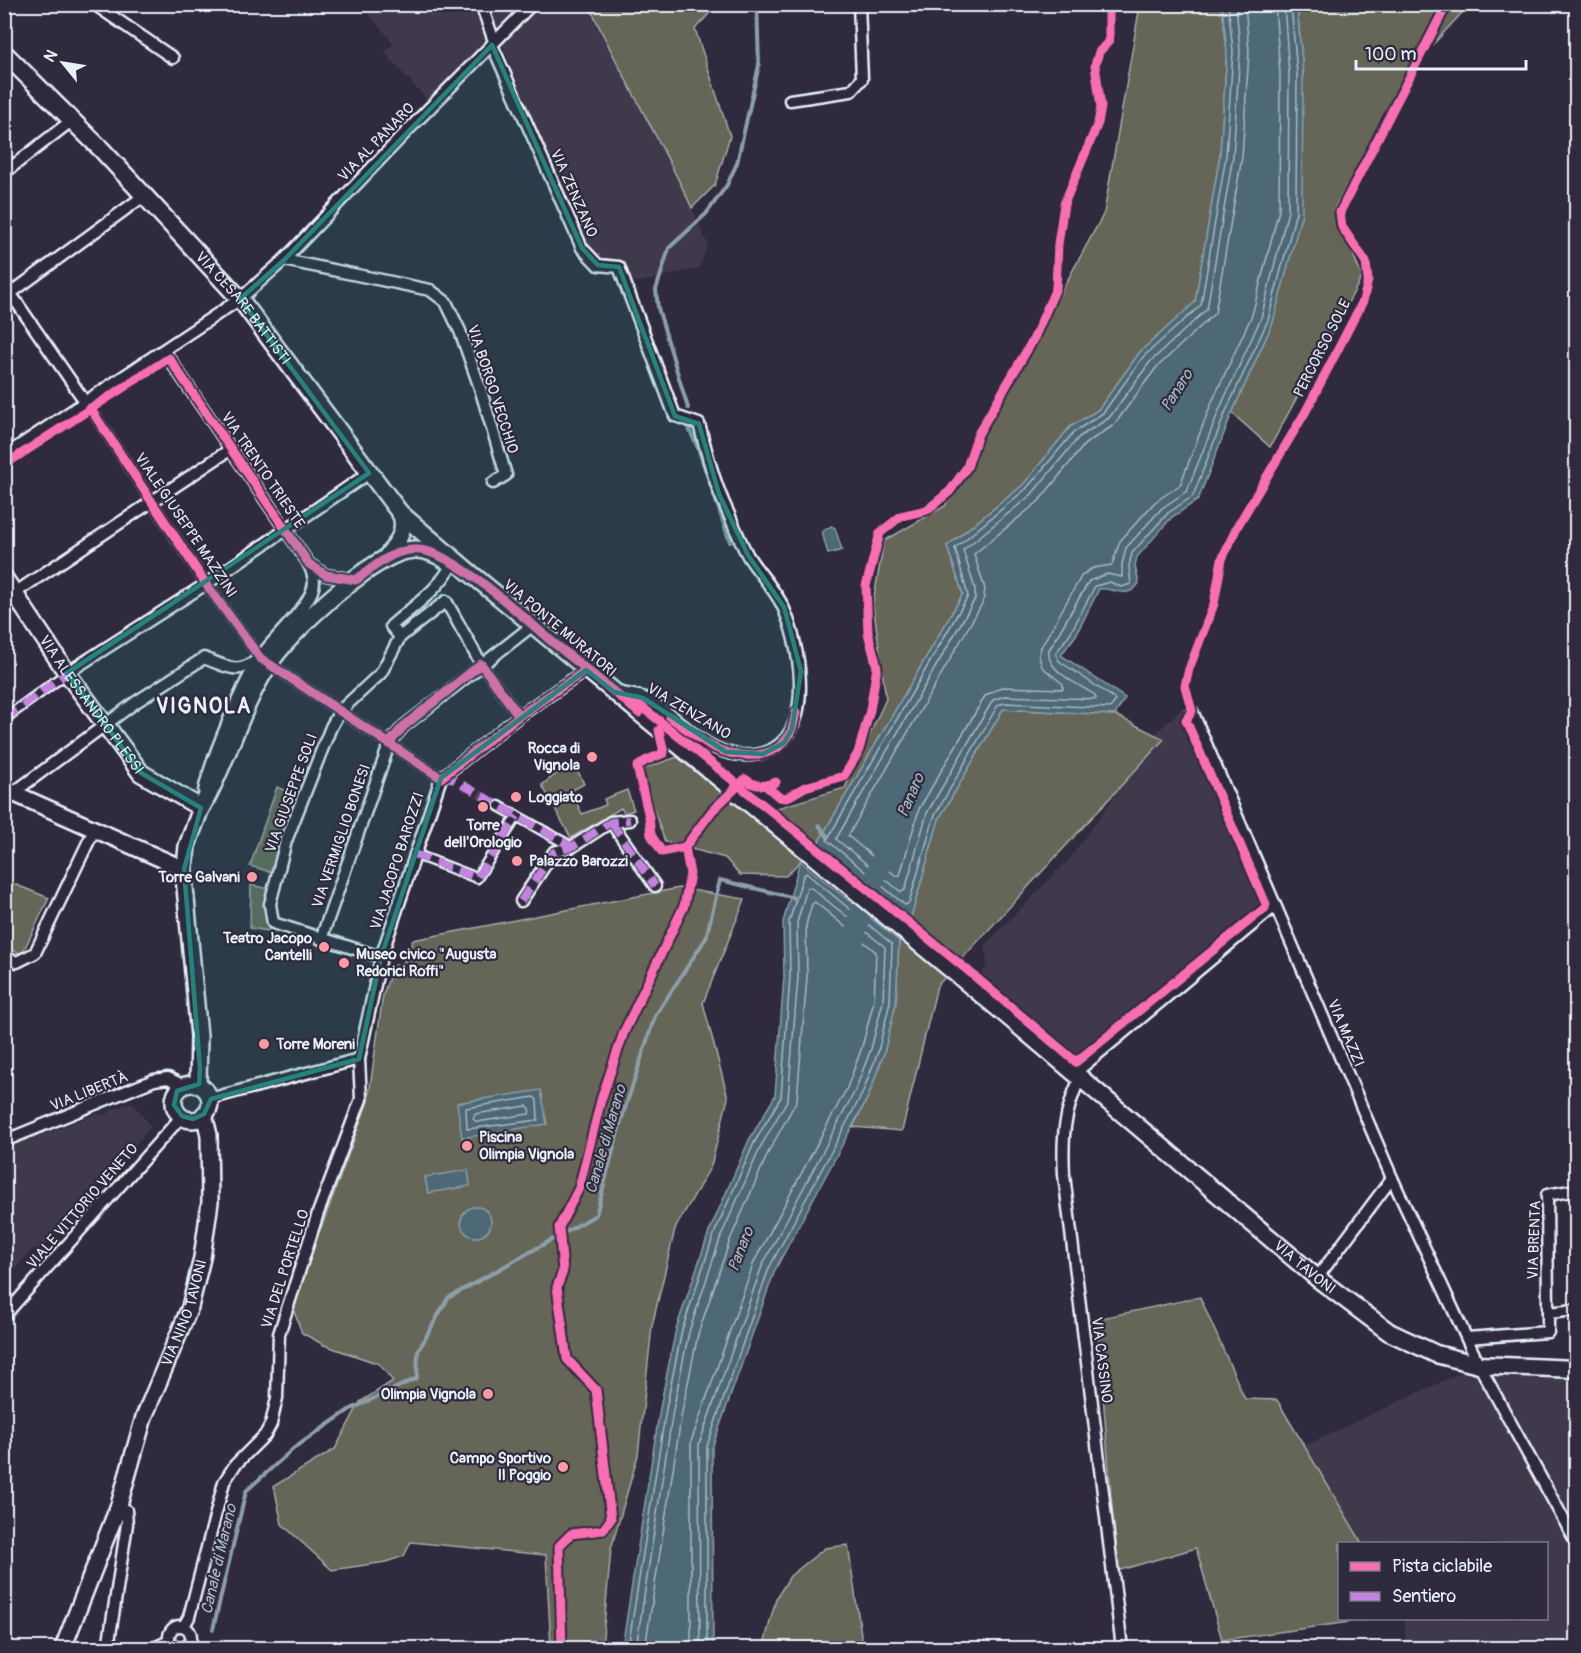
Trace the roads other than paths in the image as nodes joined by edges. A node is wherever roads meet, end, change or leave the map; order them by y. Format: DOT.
graph roads {
  1 [pos="94,4"];
  2 [pos="481,4"];
  3 [pos="532,4"];
  4 [pos="859,4"];
  5 [pos="493,43"];
  6 [pos="4,53"];
  7 [pos="173,58"];
  8 [pos="790,100"];
  9 [pos="71,121"];
  10 [pos="4,173"];
  11 [pos="145,195"];
  12 [pos="285,260"];
  13 [pos="8,289"];
  14 [pos="240,299"];
  15 [pos="164,351"];
  16 [pos="88,406"];
  17 [pos="231,449"];
  18 [pos="4,456"];
  19 [pos="369,472"];
  20 [pos="493,483"];
  21 [pos="153,502"];
  22 [pos="400,513"];
  23 [pos="285,530"];
  24 [pos="385,558"];
  25 [pos="309,564"];
  26 [pos="452,564"];
  27 [pos="469,572"];
  28 [pos="4,578"];
  29 [pos="356,580"];
  30 [pos="206,584"];
  31 [pos="9,596"];
  32 [pos="533,625"];
  33 [pos="400,637"];
  34 [pos="264,661"];
  35 [pos="481,664"];
  36 [pos="586,670"];
  37 [pos="67,674"];
  38 [pos="614,692"];
  39 [pos="340,711"];
  40 [pos="1192,711"];
  41 [pos="519,716"];
  42 [pos="4,719"];
  43 [pos="106,726"];
  44 [pos="390,742"];
  45 [pos="441,778"];
  46 [pos="9,791"];
  47 [pos="499,806"];
  48 [pos="201,808"];
  49 [pos="517,816"];
  50 [pos="630,820"];
  51 [pos="611,822"];
  52 [pos="95,828"];
  53 [pos="572,847"];
  54 [pos="414,854"];
  55 [pos="184,869"];
  56 [pos="655,886"];
  57 [pos="521,901"];
  58 [pos="1275,906"];
  59 [pos="321,939"];
  60 [pos="4,957"];
  61 [pos="381,957"];
  62 [pos="960,977"];
  63 [pos="359,1059"];
  64 [pos="1078,1075"];
  65 [pos="191,1085"];
  66 [pos="209,1099"];
  67 [pos="204,1114"];
  68 [pos="182,1116"];
  69 [pos="4,1141"];
  70 [pos="1392,1178"];
  71 [pos="1576,1190"];
  72 [pos="1317,1278"];
  73 [pos="1576,1310"];
  74 [pos="1548,1313"];
  75 [pos="4,1316"];
  76 [pos="1467,1338"];
  77 [pos="1479,1365"];
  78 [pos="1576,1369"];
  79 [pos="119,1506"];
  80 [pos="1576,1542"];
  81 [pos="184,1626"];
  82 [pos="169,1641"];
  83 [pos="192,1646"];
  84 [pos="63,1648"];
  85 [pos="108,1648"];
  86 [pos="154,1648"];
  87 [pos="1122,1648"];
  1 -- 7 [label="street"];
  2 -- 5 [label="street"];
  3 -- 5 [label="street, VIA AL PANARO"];
  4 -- 8 [label="street"];
  5 -- 12 [label="street, VIA AL PANARO"];
  5 -- 38 [label="street, VIA ZENZANO"];
  6 -- 9 [label="main road, VIA CESARE BATTISTI"];
  9 -- 10 [label="street"];
  9 -- 11 [label="main road, VIA CESARE BATTISTI"];
  11 -- 13 [label="street"];
  11 -- 14 [label="main road, VIA CESARE BATTISTI"];
  12 -- 14 [label="street, VIA AL PANARO"];
  12 -- 20 [label="street, VIA BORGO VECCHIO"];
  13 -- 16 [label="street, VIALE GIUSEPPE MAZZINI"];
  14 -- 15 [label="street, VIA AL PANARO"];
  14 -- 19 [label="main road, VIA CESARE BATTISTI"];
  15 -- 16 [label="street, VIA AL PANARO"];
  15 -- 17 [label="street, VIA TRENTO TRIESTE"];
  16 -- 18 [label="street, VIA AL PANARO"];
  16 -- 21 [label="street, VIALE GIUSEPPE MAZZINI"];
  17 -- 21 [label="street"];
  17 -- 23 [label="street, VIA TRENTO TRIESTE"];
  19 -- 22 [label="main road, VIA CESARE BATTISTI"];
  19 -- 23 [label="street"];
  21 -- 30 [label="street, VIALE GIUSEPPE MAZZINI"];
  21 -- 31 [label="street"];
  22 -- 24 [label="main road"];
  22 -- 27 [label="main road, VIA CESARE BATTISTI"];
  23 -- 25 [label="street, VIA TRENTO TRIESTE"];
  23 -- 30 [label="street"];
  24 -- 26 [label="main road"];
  24 -- 29 [label="main road"];
  25 -- 29 [label="street, VIA TRENTO TRIESTE"];
  25 -- 34 [label="street"];
  26 -- 27 [label="main road"];
  26 -- 33 [label="street"];
  27 -- 32 [label="main road, VIA PONTE MURATORI"];
  28 -- 31 [label="main road, VIA ALESSANDRO PLESSI"];
  29 -- 34 [label="main road"];
  30 -- 34 [label="street, VIALE GIUSEPPE MAZZINI"];
  30 -- 37 [label="street"];
  31 -- 37 [label="main road, VIA ALESSANDRO PLESSI"];
  32 -- 35 [label="street"];
  32 -- 36 [label="main road, VIA PONTE MURATORI"];
  33 -- 35 [label="street"];
  33 -- 39 [label="street"];
  34 -- 39 [label="street"];
  34 -- 43 [label="street"];
  34 -- 48 [label="main road"];
  35 -- 41 [label="street"];
  35 -- 44 [label="street"];
  36 -- 38 [label="main road, VIA PONTE MURATORI"];
  36 -- 41 [label="street"];
  37 -- 42 [label="street"];
  37 -- 43 [label="main road, VIA ALESSANDRO PLESSI"];
  38 -- 62 [label="main road, VIA PONTE MURATORI"];
  39 -- 44 [label="street"];
  39 -- 59 [label="street, VIA GIUSEPPE SOLI"];
  40 -- 58 [label="street, VIA MAZZI"];
  41 -- 45 [label="street"];
  43 -- 46 [label="street"];
  43 -- 48 [label="main road, VIA ALESSANDRO PLESSI"];
  44 -- 45 [label="street"];
  44 -- 59 [label="street, VIA VERMIGLIO BONESI"];
  45 -- 54 [label="street, VIA JACOPO BAROZZI"];
  46 -- 52 [label="main road"];
  47 -- 49 [label="street"];
  48 -- 55 [label="main road"];
  49 -- 53 [label="street"];
  49 -- 54 [label="street"];
  50 -- 51 [label="street"];
  51 -- 53 [label="street"];
  51 -- 56 [label="street"];
  52 -- 55 [label="main road"];
  52 -- 60 [label="street"];
  53 -- 57 [label="street"];
  54 -- 61 [label="street, VIA JACOPO BAROZZI"];
  55 -- 65 [label="main road"];
  58 -- 64 [label="street"];
  58 -- 70 [label="street, VIA MAZZI"];
  59 -- 61 [label="street"];
  61 -- 63 [label="street, VIA JACOPO BAROZZI"];
  62 -- 64 [label="main road, VIA TAVONI"];
  63 -- 66 [label="street"];
  63 -- 81 [label="street, VIA DEL PORTELLO"];
  64 -- 72 [label="main road, VIA TAVONI"];
  64 -- 87 [label="street, VIA CASSINO"];
  65 -- 66 [label="main road"];
  65 -- 68 [label="main road"];
  65 -- 69 [label="street, VIA LIBERTÀ"];
  66 -- 67 [label="main road"];
  67 -- 68 [label="main road"];
  67 -- 79 [label="main road, VIA NINO TAVONI"];
  68 -- 75 [label="street, VIALE VITTORIO VENETO"];
  70 -- 72 [label="street"];
  70 -- 76 [label="street, VIA MAZZI"];
  71 -- 74 [label="street, VIA BRENTA"];
  72 -- 77 [label="main road, VIA TAVONI"];
  73 -- 74 [label="street"];
  74 -- 76 [label="street"];
  76 -- 77 [label="street, VIA MAZZI"];
  77 -- 78 [label="main road, VIA TAVONI"];
  77 -- 80 [label="street, VIA MAZZI"];
  79 -- 84 [label="main road, VIA NINO TAVONI"];
  79 -- 85 [label="street"];
  81 -- 82 [label="street"];
  81 -- 83 [label="street"];
  82 -- 83 [label="street"];
  82 -- 86 [label="street"];
}
